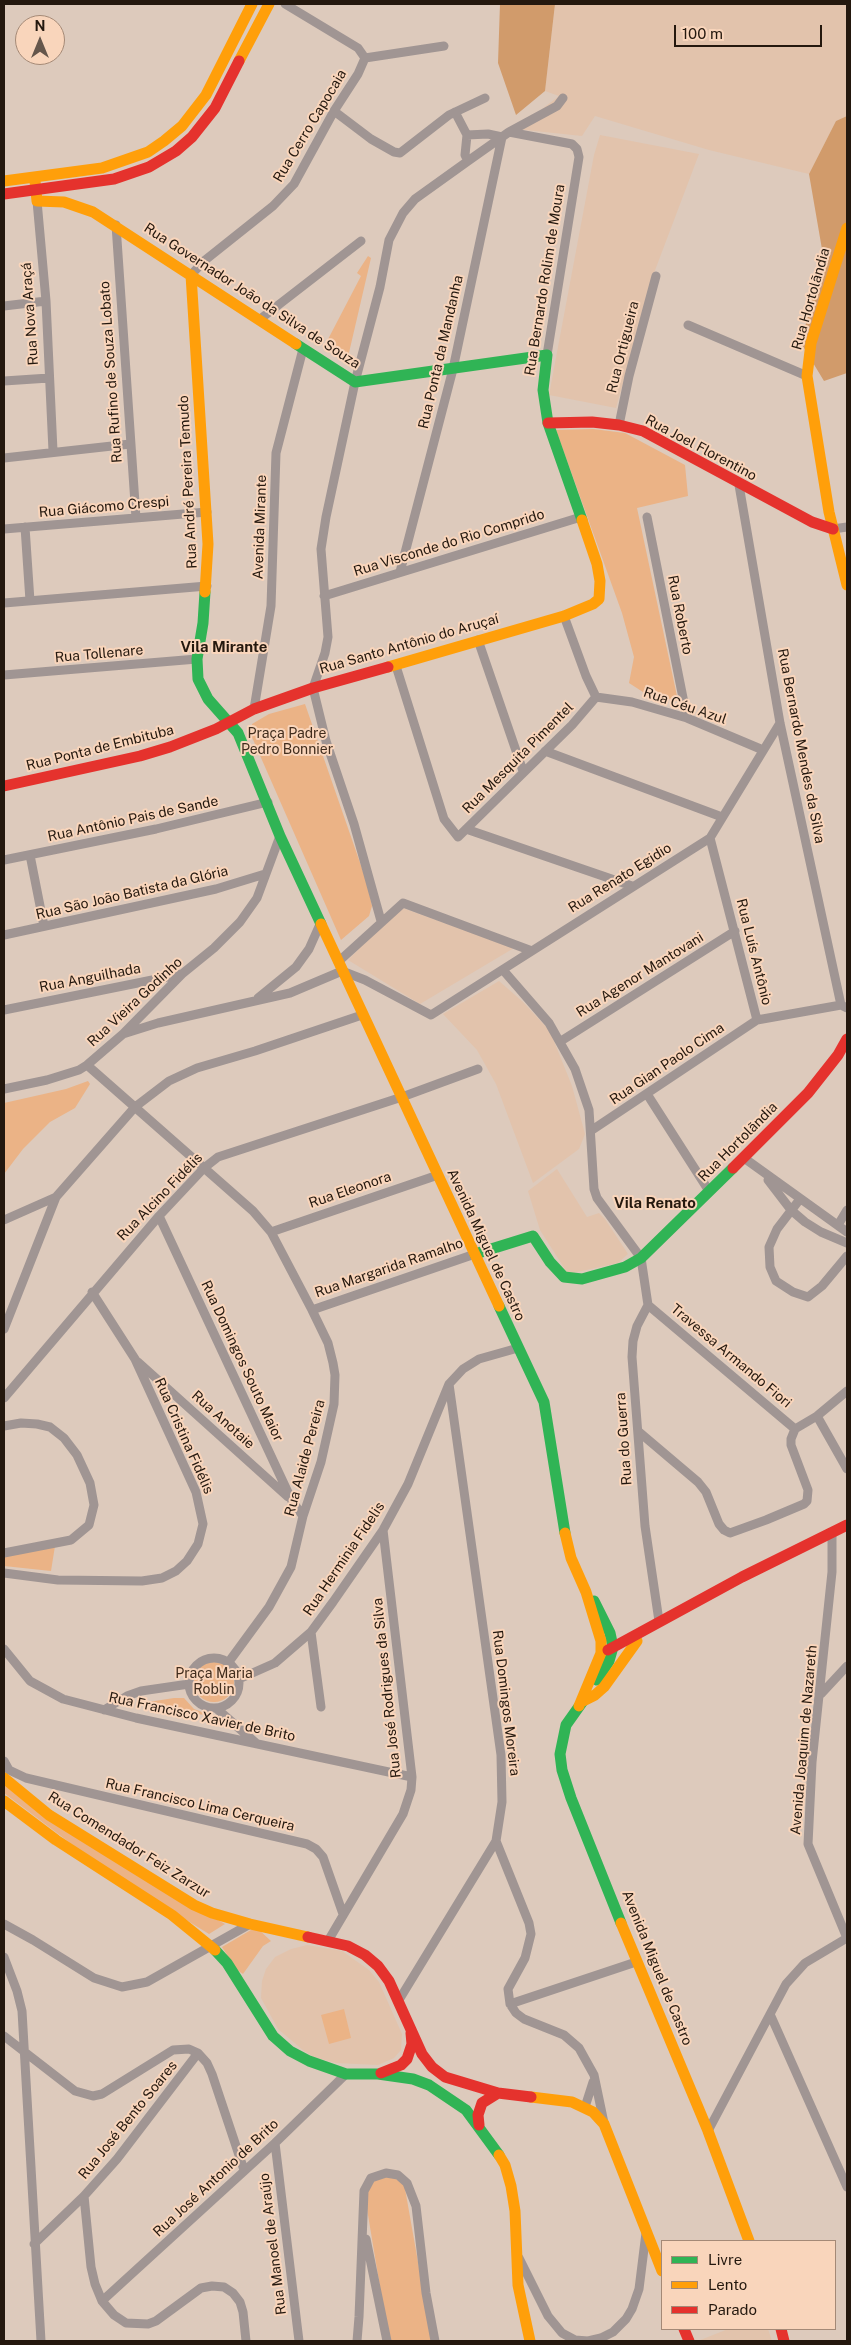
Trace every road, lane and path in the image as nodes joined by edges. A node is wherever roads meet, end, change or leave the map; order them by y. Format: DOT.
graph roads {
  1 [pos="253,4"];
  2 [pos="269,4"];
  3 [pos="285,4"];
  4 [pos="444,46"];
  5 [pos="365,58"];
  6 [pos="485,98"];
  7 [pos="563,98"];
  8 [pos="334,111"];
  9 [pos="455,112"];
  10 [pos="506,134"];
  11 [pos="467,135"];
  12 [pos="468,161"];
  13 [pos="34,175"];
  14 [pos="4,180"];
  15 [pos="36,188"];
  16 [pos="4,194"];
  17 [pos="37,201"];
  18 [pos="116,225"];
  19 [pos="847,228"];
  20 [pos="361,241"];
  21 [pos="191,275"];
  22 [pos="656,276"];
  23 [pos="46,301"];
  24 [pos="4,306"];
  25 [pos="259,320"];
  26 [pos="688,324"];
  27 [pos="303,349"];
  28 [pos="547,355"];
  29 [pos="453,369"];
  30 [pos="807,376"];
  31 [pos="49,378"];
  32 [pos="4,382"];
  33 [pos="355,382"];
  34 [pos="548,423"];
  35 [pos="619,425"];
  36 [pos="130,444"];
  37 [pos="53,451"];
  38 [pos="4,458"];
  39 [pos="740,485"];
  40 [pos="206,512"];
  41 [pos="582,517"];
  42 [pos="647,517"];
  43 [pos="136,518"];
  44 [pos="25,527"];
  45 [pos="847,527"];
  46 [pos="4,529"];
  47 [pos="833,529"];
  48 [pos="400,572"];
  49 [pos="847,585"];
  50 [pos="207,586"];
  51 [pos="324,596"];
  52 [pos="599,599"];
  53 [pos="30,600"];
  54 [pos="4,603"];
  55 [pos="564,616"];
  56 [pos="478,640"];
  57 [pos="197,658"];
  58 [pos="396,666"];
  59 [pos="4,675"];
  60 [pos="313,688"];
  61 [pos="596,697"];
  62 [pos="254,709"];
  63 [pos="687,718"];
  64 [pos="229,722"];
  65 [pos="780,722"];
  66 [pos="763,750"];
  67 [pos="545,751"];
  68 [pos="523,771"];
  69 [pos="4,786"];
  70 [pos="268,802"];
  71 [pos="722,817"];
  72 [pos="466,829"];
  73 [pos="280,836"];
  74 [pos="710,838"];
  75 [pos="30,855"];
  76 [pos="4,860"];
  77 [pos="265,874"];
  78 [pos="632,886"];
  79 [pos="381,921"];
  80 [pos="320,922"];
  81 [pos="44,926"];
  82 [pos="735,931"];
  83 [pos="4,935"];
  84 [pos="532,951"];
  85 [pos="340,966"];
  86 [pos="503,970"];
  87 [pos="182,974"];
  88 [pos="256,1000"];
  89 [pos="844,1006"];
  90 [pos="4,1010"];
  91 [pos="362,1015"];
  92 [pos="757,1020"];
  93 [pos="123,1034"];
  94 [pos="847,1039"];
  95 [pos="561,1041"];
  96 [pos="87,1065"];
  97 [pos="478,1069"];
  98 [pos="4,1087"];
  99 [pos="647,1094"];
  100 [pos="402,1097"];
  101 [pos="135,1107"];
  102 [pos="592,1130"];
  103 [pos="744,1158"];
  104 [pos="204,1168"];
  105 [pos="438,1175"];
  106 [pos="766,1175"];
  107 [pos="709,1191"];
  108 [pos="56,1197"];
  109 [pos="800,1199"];
  110 [pos="790,1210"];
  111 [pos="847,1210"];
  112 [pos="159,1216"];
  113 [pos="4,1220"];
  114 [pos="838,1225"];
  115 [pos="271,1232"];
  116 [pos="847,1232"];
  117 [pos="533,1236"];
  118 [pos="847,1243"];
  119 [pos="475,1254"];
  120 [pos="847,1256"];
  121 [pos="641,1258"];
  122 [pos="92,1292"];
  123 [pos="648,1305"];
  124 [pos="312,1310"];
  125 [pos="4,1329"];
  126 [pos="518,1348"];
  127 [pos="135,1359"];
  128 [pos="449,1384"];
  129 [pos="847,1391"];
  130 [pos="4,1398"];
  131 [pos="817,1416"];
  132 [pos="4,1426"];
  133 [pos="795,1428"];
  134 [pos="639,1432"];
  135 [pos="846,1462"];
  136 [pos="292,1500"];
  137 [pos="303,1516"];
  138 [pos="847,1525"];
  139 [pos="383,1530"];
  140 [pos="832,1534"];
  141 [pos="4,1553"];
  142 [pos="4,1573"];
  143 [pos="586,1592"];
  144 [pos="659,1621"];
  145 [pos="311,1632"];
  146 [pos="638,1641"];
  147 [pos="613,1647"];
  148 [pos="4,1649"];
  149 [pos="605,1657"];
  150 [pos="228,1662"];
  151 [pos="847,1666"];
  152 [pos="238,1679"];
  153 [pos="189,1684"];
  154 [pos="821,1694"];
  155 [pos="581,1703"];
  156 [pos="321,1707"];
  157 [pos="216,1708"];
  158 [pos="104,1710"];
  159 [pos="258,1744"];
  160 [pos="4,1761"];
  161 [pos="6,1775"];
  162 [pos="412,1776"];
  163 [pos="4,1800"];
  164 [pos="496,1841"];
  165 [pos="343,1914"];
  166 [pos="4,1924"];
  167 [pos="250,1924"];
  168 [pos="847,1938"];
  169 [pos="328,1940"];
  170 [pos="211,1946"];
  171 [pos="4,1956"];
  172 [pos="636,1962"];
  173 [pos="399,2000"];
  174 [pos="510,2004"];
  175 [pos="770,2014"];
  176 [pos="411,2028"];
  177 [pos="4,2036"];
  178 [pos="26,2052"];
  179 [pos="198,2053"];
  180 [pos="346,2074"];
  181 [pos="378,2074"];
  182 [pos="594,2074"];
  183 [pos="498,2093"];
  184 [pos="585,2107"];
  185 [pos="604,2124"];
  186 [pos="479,2125"];
  187 [pos="708,2131"];
  188 [pos="275,2143"];
  189 [pos="244,2170"];
  190 [pos="847,2187"];
  191 [pos="84,2196"];
  192 [pos="364,2227"];
  193 [pos="646,2232"];
  194 [pos="749,2240"];
  195 [pos="34,2244"];
  196 [pos="516,2251"];
  197 [pos="661,2269"];
  198 [pos="102,2301"];
  199 [pos="41,2341"];
  200 [pos="246,2341"];
  201 [pos="299,2341"];
  202 [pos="356,2341"];
  203 [pos="387,2341"];
  204 [pos="435,2341"];
  205 [pos="530,2341"];
  1 -- 13 [label="street"];
  2 -- 15 [label="street"];
  3 -- 5 [label="street"];
  4 -- 5 [label="street"];
  5 -- 8 [label="street, Rua Cerro Capocaia"];
  6 -- 9 [label="street"];
  7 -- 10 [label="street"];
  8 -- 9 [label="street"];
  8 -- 21 [label="street, Rua Cerro Capocaia"];
  9 -- 11 [label="street"];
  10 -- 11 [label="street"];
  10 -- 12 [label="street"];
  10 -- 28 [label="street, Rua Bernardo Rolim de Moura"];
  10 -- 29 [label="street, Rua Ponta da Mandanha"];
  11 -- 12 [label="street"];
  12 -- 33 [label="street"];
  13 -- 14 [label="street"];
  13 -- 15 [label="street, Rua Nova Araçá"];
  15 -- 16 [label="street"];
  15 -- 17 [label="street, Rua Nova Araçá"];
  17 -- 18 [label="street, Rua Governador João da Silva de Souza"];
  17 -- 23 [label="street, Rua Nova Araçá"];
  18 -- 21 [label="street, Rua Governador João da Silva de Souza"];
  18 -- 36 [label="street, Rua Rufino de Souza Lobato"];
  19 -- 30 [label="street, Rua Hortolãndia"];
  20 -- 25 [label="street"];
  21 -- 25 [label="street, Rua Governador João da Silva de Souza"];
  21 -- 40 [label="street, Rua André Pereira Temudo"];
  22 -- 35 [label="street, Rua Ortigueira"];
  23 -- 24 [label="street"];
  23 -- 31 [label="street, Rua Nova Araçá"];
  25 -- 27 [label="street, Rua Governador João da Silva de Souza"];
  26 -- 30 [label="street"];
  27 -- 33 [label="street, Rua Governador João da Silva de Souza"];
  27 -- 62 [label="street, Avenida Mirante"];
  28 -- 29 [label="street, Rua Governador João da Silva de Souza"];
  28 -- 34 [label="street, Rua Bernardo Rolim de Moura"];
  29 -- 33 [label="street, Rua Governador João da Silva de Souza"];
  29 -- 48 [label="street, Rua Ponta da Mandanha"];
  30 -- 47 [label="street, Rua Hortolãndia"];
  31 -- 32 [label="street"];
  31 -- 37 [label="street, Rua Nova Araçá"];
  33 -- 51 [label="street"];
  34 -- 35 [label="street, Rua Joel Florentino"];
  34 -- 41 [label="street, Rua Bernardo Rolim de Moura"];
  35 -- 39 [label="street, Rua Joel Florentino"];
  36 -- 37 [label="street"];
  36 -- 43 [label="street, Rua Rufino de Souza Lobato"];
  37 -- 38 [label="street"];
  39 -- 47 [label="street, Rua Joel Florentino"];
  39 -- 65 [label="street, Rua Bernardo Mendes da Silva"];
  40 -- 43 [label="street, Rua Giácomo Crespi"];
  40 -- 50 [label="street, Rua André Pereira Temudo"];
  41 -- 48 [label="street, Rua Visconde do Rio Comprido"];
  41 -- 52 [label="street, Rua Bernardo Rolim de Moura"];
  42 -- 63 [label="street, Rua Roberto"];
  43 -- 44 [label="street, Rua Giácomo Crespi"];
  44 -- 46 [label="street, Rua Giácomo Crespi"];
  44 -- 53 [label="street"];
  45 -- 47 [label="street"];
  47 -- 49 [label="street, Rua Hortolãndia"];
  48 -- 51 [label="street, Rua Visconde do Rio Comprido"];
  50 -- 53 [label="street"];
  50 -- 57 [label="street, Rua André Pereira Temudo"];
  51 -- 60 [label="street"];
  52 -- 55 [label="street, Rua Santo Antônio do Aruçaí"];
  53 -- 54 [label="street"];
  55 -- 56 [label="street, Rua Santo Antônio do Aruçaí"];
  55 -- 61 [label="street"];
  56 -- 58 [label="street, Rua Santo Antônio do Aruçaí"];
  56 -- 68 [label="street"];
  57 -- 59 [label="street, Rua Tollenare"];
  57 -- 64 [label="street, Rua André Pereira Temudo"];
  58 -- 60 [label="street, Rua Santo Antônio do Aruçaí"];
  58 -- 72 [label="street, Rua Mesquita Pimentel"];
  60 -- 62 [label="street, Rua Santo Antônio do Aruçaí"];
  60 -- 79 [label="street"];
  61 -- 63 [label="street, Rua Céu Azul"];
  61 -- 67 [label="street, Rua Mesquita Pimentel"];
  62 -- 64 [label="street, Rua Santo Antônio do Aruçaí"];
  63 -- 66 [label="street, Rua Céu Azul"];
  64 -- 69 [label="street, Rua Ponta de Embituba"];
  64 -- 70 [label="street, Rua André Pereira Temudo"];
  65 -- 66 [label="street, Rua Renato Egidio"];
  65 -- 89 [label="street, Rua Bernardo Mendes da Silva"];
  66 -- 71 [label="street, Rua Renato Egidio"];
  67 -- 68 [label="street, Rua Mesquita Pimentel"];
  67 -- 71 [label="street"];
  68 -- 72 [label="street, Rua Mesquita Pimentel"];
  70 -- 73 [label="street, Rua André Pereira Temudo"];
  70 -- 75 [label="street, Rua Antônio Pais de Sande"];
  71 -- 74 [label="street, Rua Renato Egidio"];
  72 -- 78 [label="street"];
  73 -- 77 [label="street, Rua Vieira Godinho"];
  73 -- 80 [label="street, Avenida Miguel de Castro"];
  74 -- 78 [label="street, Rua Renato Egidio"];
  74 -- 82 [label="street, Rua Luís Antônio"];
  75 -- 76 [label="street, Rua Antônio Pais de Sande"];
  75 -- 81 [label="street"];
  77 -- 81 [label="street, Rua São João Batista da Glória"];
  77 -- 87 [label="street, Rua Vieira Godinho"];
  78 -- 84 [label="street, Rua Renato Egidio"];
  79 -- 84 [label="street"];
  79 -- 85 [label="street"];
  80 -- 85 [label="street, Avenida Miguel de Castro"];
  80 -- 88 [label="street"];
  81 -- 83 [label="street, Rua São João Batista da Glória"];
  82 -- 92 [label="street, Rua Luís Antônio"];
  82 -- 95 [label="street, Rua Agenor Mantovani"];
  84 -- 86 [label="street, Rua Renato Egidio"];
  85 -- 86 [label="street, Rua Renato Egidio"];
  85 -- 88 [label="street"];
  85 -- 91 [label="street, Avenida Miguel de Castro"];
  86 -- 95 [label="street"];
  87 -- 90 [label="street, Rua Anguilhada"];
  87 -- 93 [label="street, Rua Vieira Godinho"];
  88 -- 93 [label="street"];
  89 -- 92 [label="street, Rua Luís Antônio"];
  91 -- 100 [label="street, Avenida Miguel de Castro"];
  91 -- 101 [label="street"];
  92 -- 99 [label="street, Rua Gian Paolo Cima"];
  93 -- 96 [label="street, Rua Vieira Godinho"];
  94 -- 103 [label="street, Rua Hortolãndia"];
  95 -- 102 [label="street"];
  96 -- 98 [label="street, Rua Vieira Godinho"];
  96 -- 101 [label="street, Rua Alaide Pereira"];
  97 -- 100 [label="street, Rua Alcino Fidélis"];
  99 -- 102 [label="street, Rua Gian Paolo Cima"];
  99 -- 107 [label="street"];
  100 -- 104 [label="street, Rua Alcino Fidélis"];
  100 -- 105 [label="street, Avenida Miguel de Castro"];
  101 -- 104 [label="street, Rua Alaide Pereira"];
  101 -- 108 [label="street"];
  102 -- 121 [label="street"];
  103 -- 106 [label="street"];
  103 -- 107 [label="street, Rua Hortolãndia"];
  104 -- 112 [label="street, Rua Alcino Fidélis"];
  104 -- 115 [label="street, Rua Alaide Pereira"];
  105 -- 115 [label="street, Rua Eleonora"];
  105 -- 119 [label="street, Avenida Miguel de Castro"];
  106 -- 109 [label="street"];
  106 -- 110 [label="street"];
  107 -- 121 [label="street, Rua Hortolãndia"];
  108 -- 113 [label="street"];
  108 -- 125 [label="street"];
  109 -- 110 [label="street"];
  109 -- 114 [label="street"];
  110 -- 118 [label="street"];
  110 -- 120 [label="street"];
  111 -- 114 [label="street"];
  112 -- 122 [label="street, Rua Alcino Fidélis"];
  112 -- 136 [label="street, Rua Domingos Souto Maior"];
  114 -- 116 [label="street"];
  115 -- 124 [label="street, Rua Alaide Pereira"];
  117 -- 119 [label="street, Rua Margarida Ramalho"];
  117 -- 121 [label="street, Rua Hortolãndia"];
  119 -- 124 [label="street, Rua Margarida Ramalho"];
  119 -- 126 [label="street, Avenida Miguel de Castro"];
  121 -- 123 [label="street"];
  122 -- 127 [label="street, Rua Cristina Fidélis"];
  122 -- 130 [label="street, Rua Alcino Fidélis"];
  123 -- 133 [label="street, Travessa Armando Fiori"];
  123 -- 134 [label="street, Rua do Guerra"];
  124 -- 137 [label="street, Rua Alaide Pereira"];
  126 -- 128 [label="street, Rua Herminia Fidelis"];
  126 -- 143 [label="street, Avenida Miguel de Castro"];
  127 -- 136 [label="street, Rua Anotaie"];
  127 -- 142 [label="street, Rua Cristina Fidélis"];
  128 -- 139 [label="street, Rua Herminia Fidelis"];
  128 -- 164 [label="street, Rua Domingos Moreira"];
  129 -- 131 [label="street"];
  131 -- 133 [label="street"];
  131 -- 135 [label="street"];
  132 -- 141 [label="street"];
  133 -- 134 [label="street"];
  134 -- 144 [label="street, Rua do Guerra"];
  136 -- 137 [label="street, Rua Domingos Souto Maior"];
  137 -- 150 [label="street, Rua Alaide Pereira"];
  138 -- 140 [label="street"];
  139 -- 145 [label="street, Rua Herminia Fidelis"];
  139 -- 162 [label="street, Rua José Rodrigues da Silva"];
  140 -- 144 [label="street"];
  140 -- 154 [label="street, Avenida Joaquim de Nazareth"];
  143 -- 147 [label="street, Avenida Miguel de Castro"];
  143 -- 149 [label="street, Avenida Miguel de Castro"];
  144 -- 146 [label="street"];
  144 -- 147 [label="street"];
  145 -- 152 [label="street, Rua Herminia Fidelis"];
  145 -- 156 [label="street"];
  146 -- 149 [label="street"];
  146 -- 155 [label="street"];
  147 -- 149 [label="street"];
  148 -- 158 [label="street, Rua Francisco Xavier de Brito"];
  149 -- 155 [label="street, Avenida Miguel de Castro"];
  149 -- 155 [label="street, Avenida Miguel de Castro"];
  150 -- 152 [label="street"];
  150 -- 153 [label="street"];
  151 -- 154 [label="street"];
  152 -- 157 [label="street"];
  153 -- 157 [label="street"];
  153 -- 158 [label="street"];
  154 -- 168 [label="street, Avenida Joaquim de Nazareth"];
  155 -- 172 [label="street, Avenida Miguel de Castro"];
  157 -- 159 [label="street"];
  158 -- 159 [label="street, Rua Francisco Xavier de Brito"];
  159 -- 162 [label="street, Rua Francisco Xavier de Brito"];
  160 -- 161 [label="street"];
  161 -- 165 [label="street, Rua Francisco Lima Cerqueira"];
  161 -- 167 [label="street, Rua Comendador Feiz Zarzur"];
  162 -- 165 [label="street, Rua José Rodrigues da Silva"];
  163 -- 170 [label="street"];
  164 -- 173 [label="street, Rua Domingos Moreira"];
  164 -- 174 [label="street"];
  165 -- 169 [label="street, Rua José Rodrigues da Silva"];
  166 -- 170 [label="street"];
  167 -- 169 [label="street, Rua Comendador Feiz Zarzur"];
  167 -- 170 [label="street"];
  168 -- 175 [label="street, Avenida Joaquim de Nazareth"];
  169 -- 173 [label="street, Rua Comendador Feiz Zarzur"];
  170 -- 180 [label="street"];
  171 -- 178 [label="street"];
  172 -- 174 [label="street"];
  172 -- 187 [label="street, Avenida Miguel de Castro"];
  173 -- 176 [label="street, Rua Comendador Feiz Zarzur"];
  174 -- 182 [label="street"];
  175 -- 187 [label="street, Avenida Joaquim de Nazareth"];
  175 -- 190 [label="street"];
  176 -- 181 [label="street"];
  176 -- 183 [label="street, Rua Comendador Feiz Zarzur"];
  177 -- 178 [label="street"];
  178 -- 179 [label="street"];
  178 -- 195 [label="street"];
  179 -- 189 [label="street"];
  179 -- 191 [label="street, Rua José Bento Soares"];
  180 -- 181 [label="street"];
  180 -- 188 [label="street, Rua José Antonio de Brito"];
  181 -- 186 [label="street"];
  182 -- 184 [label="street"];
  182 -- 185 [label="street"];
  183 -- 184 [label="street, Rua Comendador Feiz Zarzur"];
  183 -- 186 [label="street"];
  184 -- 185 [label="street, Rua Comendador Feiz Zarzur"];
  185 -- 193 [label="street, Rua Comendador Feiz Zarzur"];
  186 -- 196 [label="street"];
  187 -- 194 [label="street, Avenida Miguel de Castro"];
  188 -- 189 [label="street, Rua José Antonio de Brito"];
  188 -- 201 [label="street, Rua Manoel de Araújo"];
  189 -- 198 [label="street, Rua José Antonio de Brito"];
  191 -- 195 [label="street, Rua José Bento Soares"];
  191 -- 198 [label="street"];
  192 -- 202 [label="street"];
  192 -- 203 [label="street"];
  192 -- 204 [label="street"];
  193 -- 196 [label="street"];
  193 -- 197 [label="street, Rua Comendador Feiz Zarzur"];
  195 -- 199 [label="street"];
  196 -- 205 [label="street"];
  198 -- 200 [label="street"];
}
